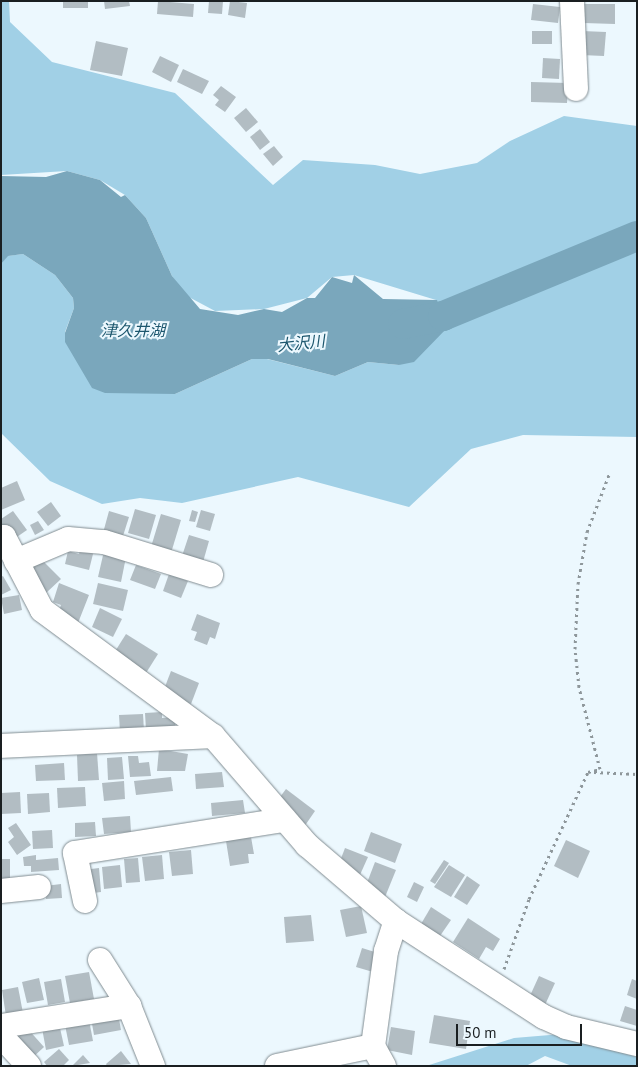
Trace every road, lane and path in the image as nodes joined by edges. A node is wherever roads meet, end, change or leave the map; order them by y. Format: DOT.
graph roads {
  1 [pos="572,1"];
  2 [pos="576,89"];
  3 [pos="610,472"];
  4 [pos="1,537"];
  5 [pos="16,561"];
  6 [pos="211,575"];
  7 [pos="213,736"];
  8 [pos="1,746"];
  9 [pos="588,772"];
  10 [pos="637,774"];
  11 [pos="284,820"];
  12 [pos="39,887"];
  13 [pos="1,891"];
  14 [pos="85,900"];
  15 [pos="396,921"];
  16 [pos="100,960"];
  17 [pos="497,988"];
  18 [pos="129,1006"];
  19 [pos="1,1026"];
  20 [pos="1,1036"];
  21 [pos="637,1044"];
  22 [pos="379,1056"];
  23 [pos="149,1064"];
  24 [pos="29,1066"];
  25 [pos="277,1066"];
  1 -- 2 [label="street"];
  3 -- 9 [label="path"];
  4 -- 5 [label="street"];
  5 -- 6 [label="street"];
  5 -- 7 [label="street"];
  7 -- 8 [label="street"];
  7 -- 11 [label="street"];
  9 -- 10 [label="path"];
  9 -- 17 [label="path"];
  11 -- 14 [label="street"];
  11 -- 15 [label="street"];
  12 -- 13 [label="street"];
  15 -- 17 [label="street"];
  15 -- 22 [label="street"];
  16 -- 18 [label="street"];
  17 -- 21 [label="street"];
  18 -- 19 [label="street"];
  18 -- 23 [label="street"];
  20 -- 24 [label="street"];
  22 -- 25 [label="street"];
}
